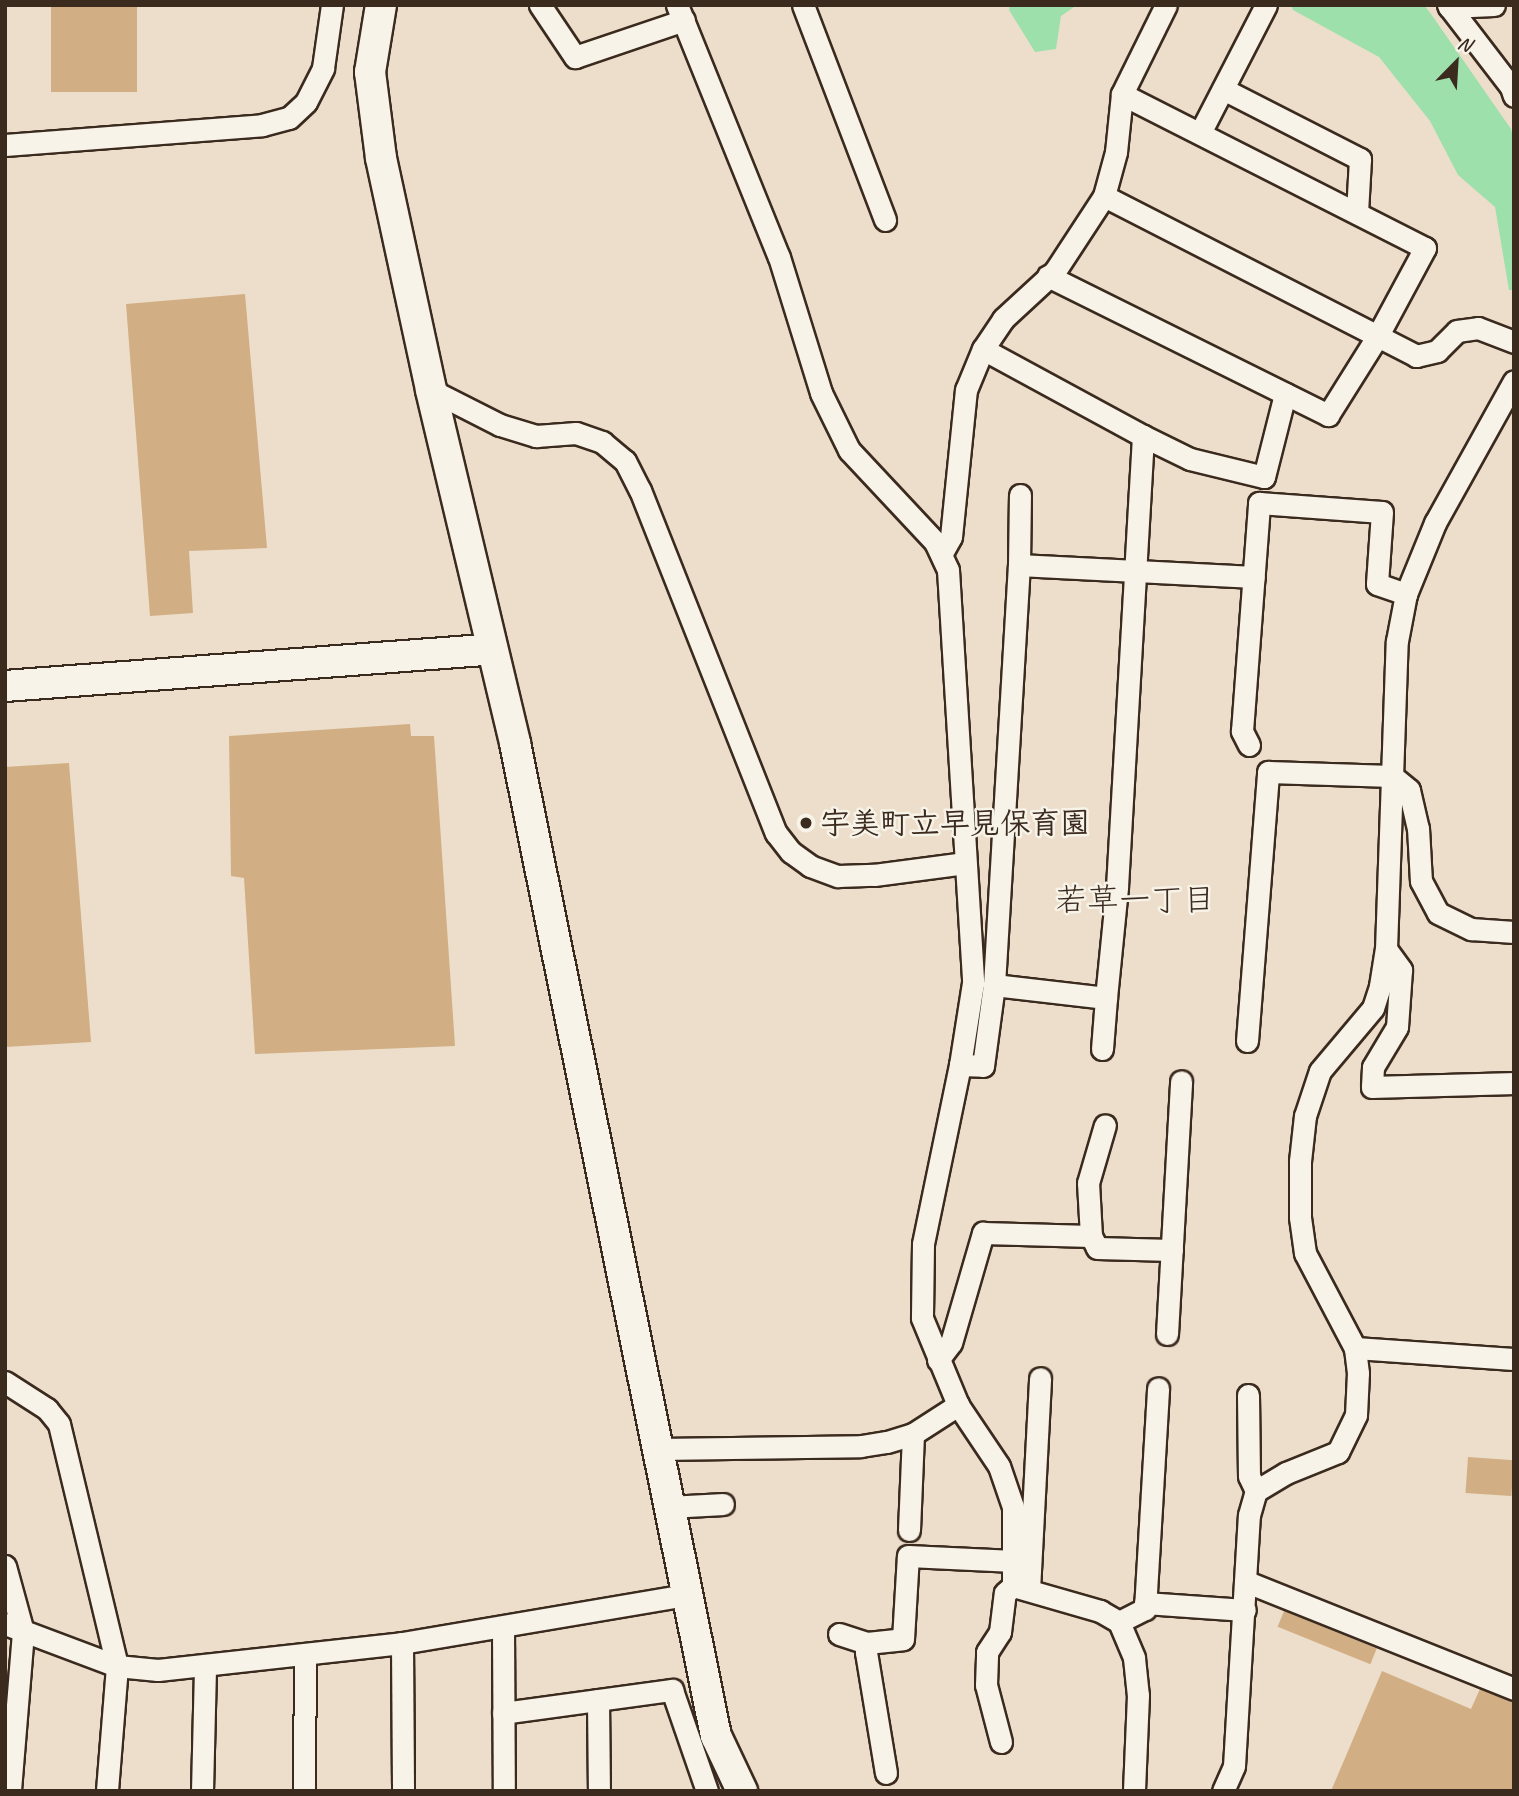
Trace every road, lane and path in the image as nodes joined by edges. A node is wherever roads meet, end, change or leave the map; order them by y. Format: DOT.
graph roads {
  1 [pos="332,5"];
  2 [pos="381,5"];
  3 [pos="540,5"];
  4 [pos="803,5"];
  5 [pos="1166,5"];
  6 [pos="1266,5"];
  7 [pos="1494,5"];
  8 [pos="1448,6"];
  9 [pos="681,12"];
  10 [pos="1223,89"];
  11 [pos="1122,94"];
  12 [pos="1514,96"];
  13 [pos="1200,133"];
  14 [pos="5,145"];
  15 [pos="1104,197"];
  16 [pos="1357,213"];
  17 [pos="885,220"];
  18 [pos="1048,276"];
  19 [pos="1377,337"];
  20 [pos="1514,342"];
  21 [pos="984,349"];
  22 [pos="1514,382"];
  23 [pos="431,390"];
  24 [pos="1285,394"];
  25 [pos="1143,436"];
  26 [pos="1020,495"];
  27 [pos="942,553"];
  28 [pos="1019,565"];
  29 [pos="1135,572"];
  30 [pos="1254,577"];
  31 [pos="1406,594"];
  32 [pos="492,649"];
  33 [pos="5,686"];
  34 [pos="1249,745"];
  35 [pos="1392,776"];
  36 [pos="965,863"];
  37 [pos="1514,932"];
  38 [pos="1386,950"];
  39 [pos="994,985"];
  40 [pos="1106,998"];
  41 [pos="1247,1041"];
  42 [pos="1102,1049"];
  43 [pos="960,1065"];
  44 [pos="1181,1081"];
  45 [pos="1514,1083"];
  46 [pos="1105,1125"];
  47 [pos="1091,1236"];
  48 [pos="1172,1250"];
  49 [pos="1167,1334"];
  50 [pos="1355,1348"];
  51 [pos="1514,1359"];
  52 [pos="938,1360"];
  53 [pos="1040,1378"];
  54 [pos="5,1382"];
  55 [pos="1158,1388"];
  56 [pos="1248,1395"];
  57 [pos="958,1405"];
  58 [pos="913,1434"];
  59 [pos="658,1449"];
  60 [pos="1256,1492"];
  61 [pos="723,1504"];
  62 [pos="669,1507"];
  63 [pos="909,1530"];
  64 [pos="1014,1561"];
  65 [pos="5,1566"];
  66 [pos="1247,1582"];
  67 [pos="1021,1588"];
  68 [pos="685,1595"];
  69 [pos="1145,1603"];
  70 [pos="1245,1610"];
  71 [pos="1119,1622"];
  72 [pos="503,1627"];
  73 [pos="14,1628"];
  74 [pos="839,1634"];
  75 [pos="402,1643"];
  76 [pos="867,1643"];
  77 [pos="305,1654"];
  78 [pos="205,1665"];
  79 [pos="117,1666"];
  80 [pos="1514,1689"];
  81 [pos="598,1700"];
  82 [pos="503,1713"];
  83 [pos="1001,1742"];
  84 [pos="886,1773"];
  85 [pos="10,1791"];
  86 [pos="107,1791"];
  87 [pos="202,1791"];
  88 [pos="304,1791"];
  89 [pos="403,1791"];
  90 [pos="504,1791"];
  91 [pos="599,1791"];
  92 [pos="707,1791"];
  93 [pos="741,1791"];
  94 [pos="1134,1791"];
  95 [pos="1223,1791"];
  1 -- 14 [label="street"];
  2 -- 23 [label="street"];
  3 -- 9 [label="street"];
  4 -- 17 [label="street"];
  5 -- 11 [label="street"];
  6 -- 10 [label="street"];
  7 -- 8 [label="street"];
  8 -- 12 [label="street"];
  9 -- 27 [label="street"];
  10 -- 13 [label="street"];
  10 -- 16 [label="street"];
  11 -- 13 [label="street"];
  11 -- 15 [label="street"];
  13 -- 16 [label="street"];
  15 -- 18 [label="street"];
  15 -- 19 [label="street"];
  16 -- 19 [label="street"];
  18 -- 21 [label="street"];
  18 -- 24 [label="street"];
  19 -- 20 [label="street"];
  19 -- 24 [label="street"];
  21 -- 25 [label="street"];
  21 -- 27 [label="street"];
  22 -- 31 [label="street"];
  23 -- 32 [label="street"];
  23 -- 36 [label="street"];
  24 -- 25 [label="street"];
  25 -- 29 [label="street"];
  26 -- 28 [label="street"];
  27 -- 36 [label="street"];
  28 -- 29 [label="street"];
  28 -- 39 [label="street"];
  29 -- 30 [label="street"];
  29 -- 40 [label="street"];
  30 -- 31 [label="street"];
  30 -- 34 [label="street"];
  31 -- 35 [label="street"];
  32 -- 33 [label="street"];
  32 -- 59 [label="street"];
  35 -- 37 [label="street"];
  35 -- 38 [label="street"];
  35 -- 41 [label="street"];
  36 -- 43 [label="street"];
  38 -- 45 [label="street"];
  38 -- 50 [label="street"];
  39 -- 40 [label="street"];
  39 -- 43 [label="street"];
  40 -- 42 [label="street"];
  43 -- 52 [label="street"];
  44 -- 48 [label="street"];
  46 -- 47 [label="street"];
  47 -- 48 [label="street"];
  47 -- 52 [label="street"];
  48 -- 49 [label="street"];
  50 -- 51 [label="street"];
  50 -- 60 [label="street"];
  52 -- 57 [label="street"];
  53 -- 67 [label="street"];
  54 -- 79 [label="street"];
  55 -- 69 [label="street"];
  56 -- 60 [label="street"];
  57 -- 58 [label="street"];
  57 -- 64 [label="street"];
  58 -- 59 [label="street"];
  58 -- 63 [label="street"];
  59 -- 62 [label="street"];
  60 -- 66 [label="street"];
  61 -- 62 [label="street"];
  62 -- 68 [label="street"];
  64 -- 67 [label="street"];
  64 -- 76 [label="street"];
  65 -- 73 [label="street"];
  66 -- 70 [label="street"];
  66 -- 80 [label="street"];
  67 -- 71 [label="street"];
  67 -- 83 [label="street"];
  68 -- 72 [label="street"];
  68 -- 93 [label="street"];
  69 -- 70 [label="street"];
  69 -- 71 [label="street"];
  70 -- 95 [label="street"];
  71 -- 94 [label="street"];
  72 -- 75 [label="street"];
  72 -- 82 [label="street"];
  73 -- 79 [label="street"];
  73 -- 85 [label="street"];
  74 -- 76 [label="street"];
  75 -- 77 [label="street"];
  75 -- 89 [label="street"];
  76 -- 84 [label="street"];
  77 -- 78 [label="street"];
  77 -- 88 [label="street"];
  78 -- 79 [label="street"];
  78 -- 87 [label="street"];
  79 -- 86 [label="street"];
  81 -- 82 [label="street"];
  81 -- 91 [label="street"];
  81 -- 92 [label="street"];
  82 -- 90 [label="street"];
}
